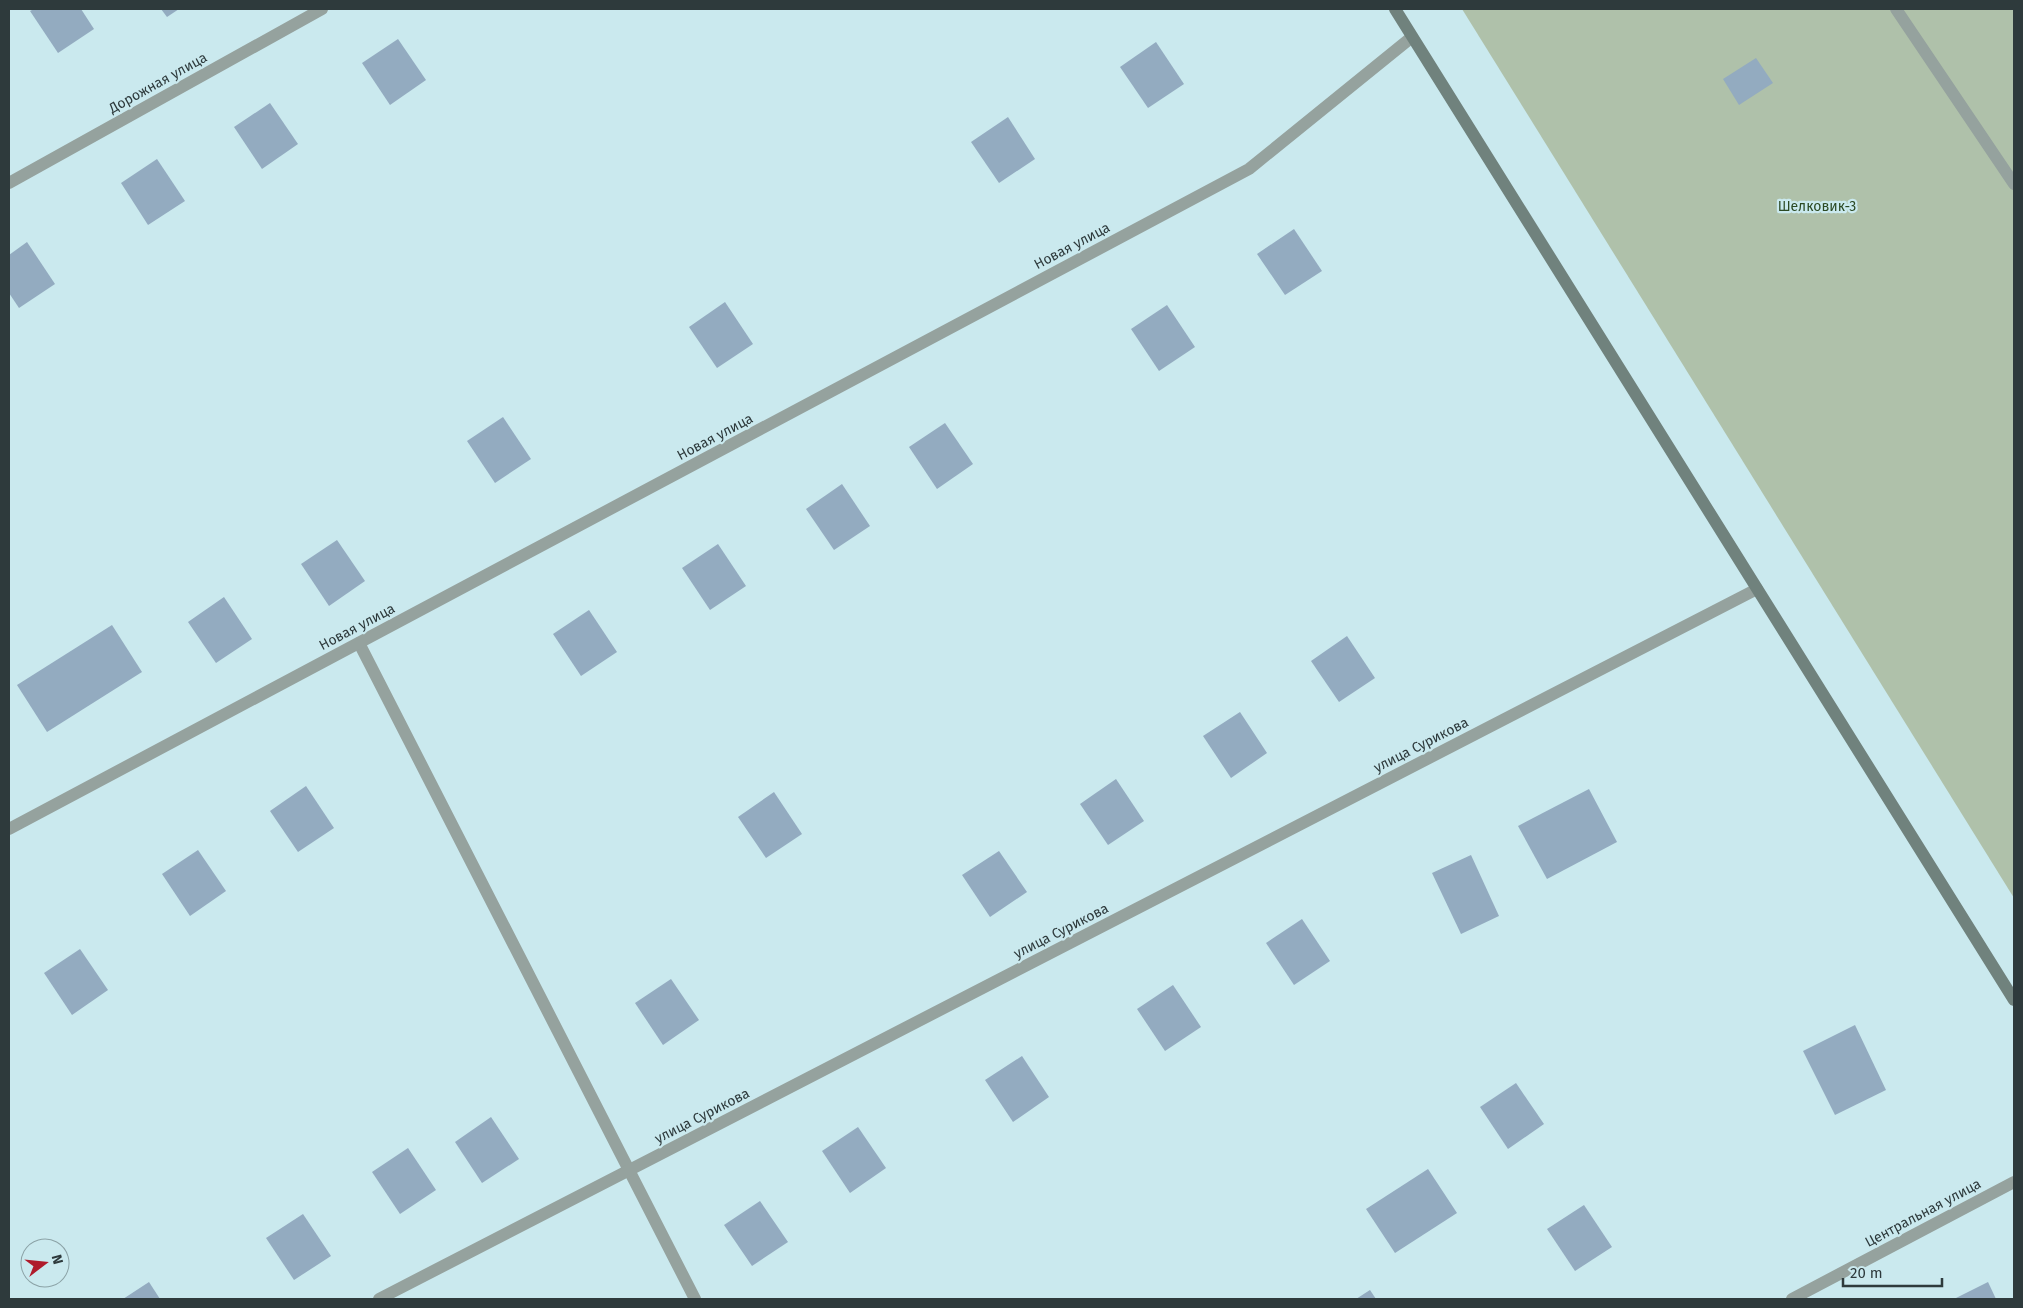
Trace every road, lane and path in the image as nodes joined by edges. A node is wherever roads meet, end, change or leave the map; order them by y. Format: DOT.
graph roads {
  1 [pos="322,9"];
  2 [pos="1395,9"];
  3 [pos="1896,9"];
  4 [pos="1412,37"];
  5 [pos="9,183"];
  6 [pos="2014,184"];
  7 [pos="1757,589"];
  8 [pos="359,643"];
  9 [pos="9,829"];
  10 [pos="2014,1000"];
  11 [pos="629,1170"];
  12 [pos="2014,1182"];
  13 [pos="379,1299"];
  14 [pos="695,1299"];
  15 [pos="1792,1299"];
  1 -- 5 [label="street, Дорожная улица"];
  2 -- 4 [label="street"];
  3 -- 6 [label="street"];
  4 -- 7 [label="street"];
  4 -- 8 [label="street, Новая улица"];
  7 -- 10 [label="street"];
  7 -- 11 [label="street, улица Сурикова"];
  8 -- 9 [label="street, Новая улица"];
  8 -- 11 [label="street"];
  11 -- 13 [label="street, улица Сурикова"];
  11 -- 14 [label="street"];
  12 -- 15 [label="street, Центральная улица"];
}
